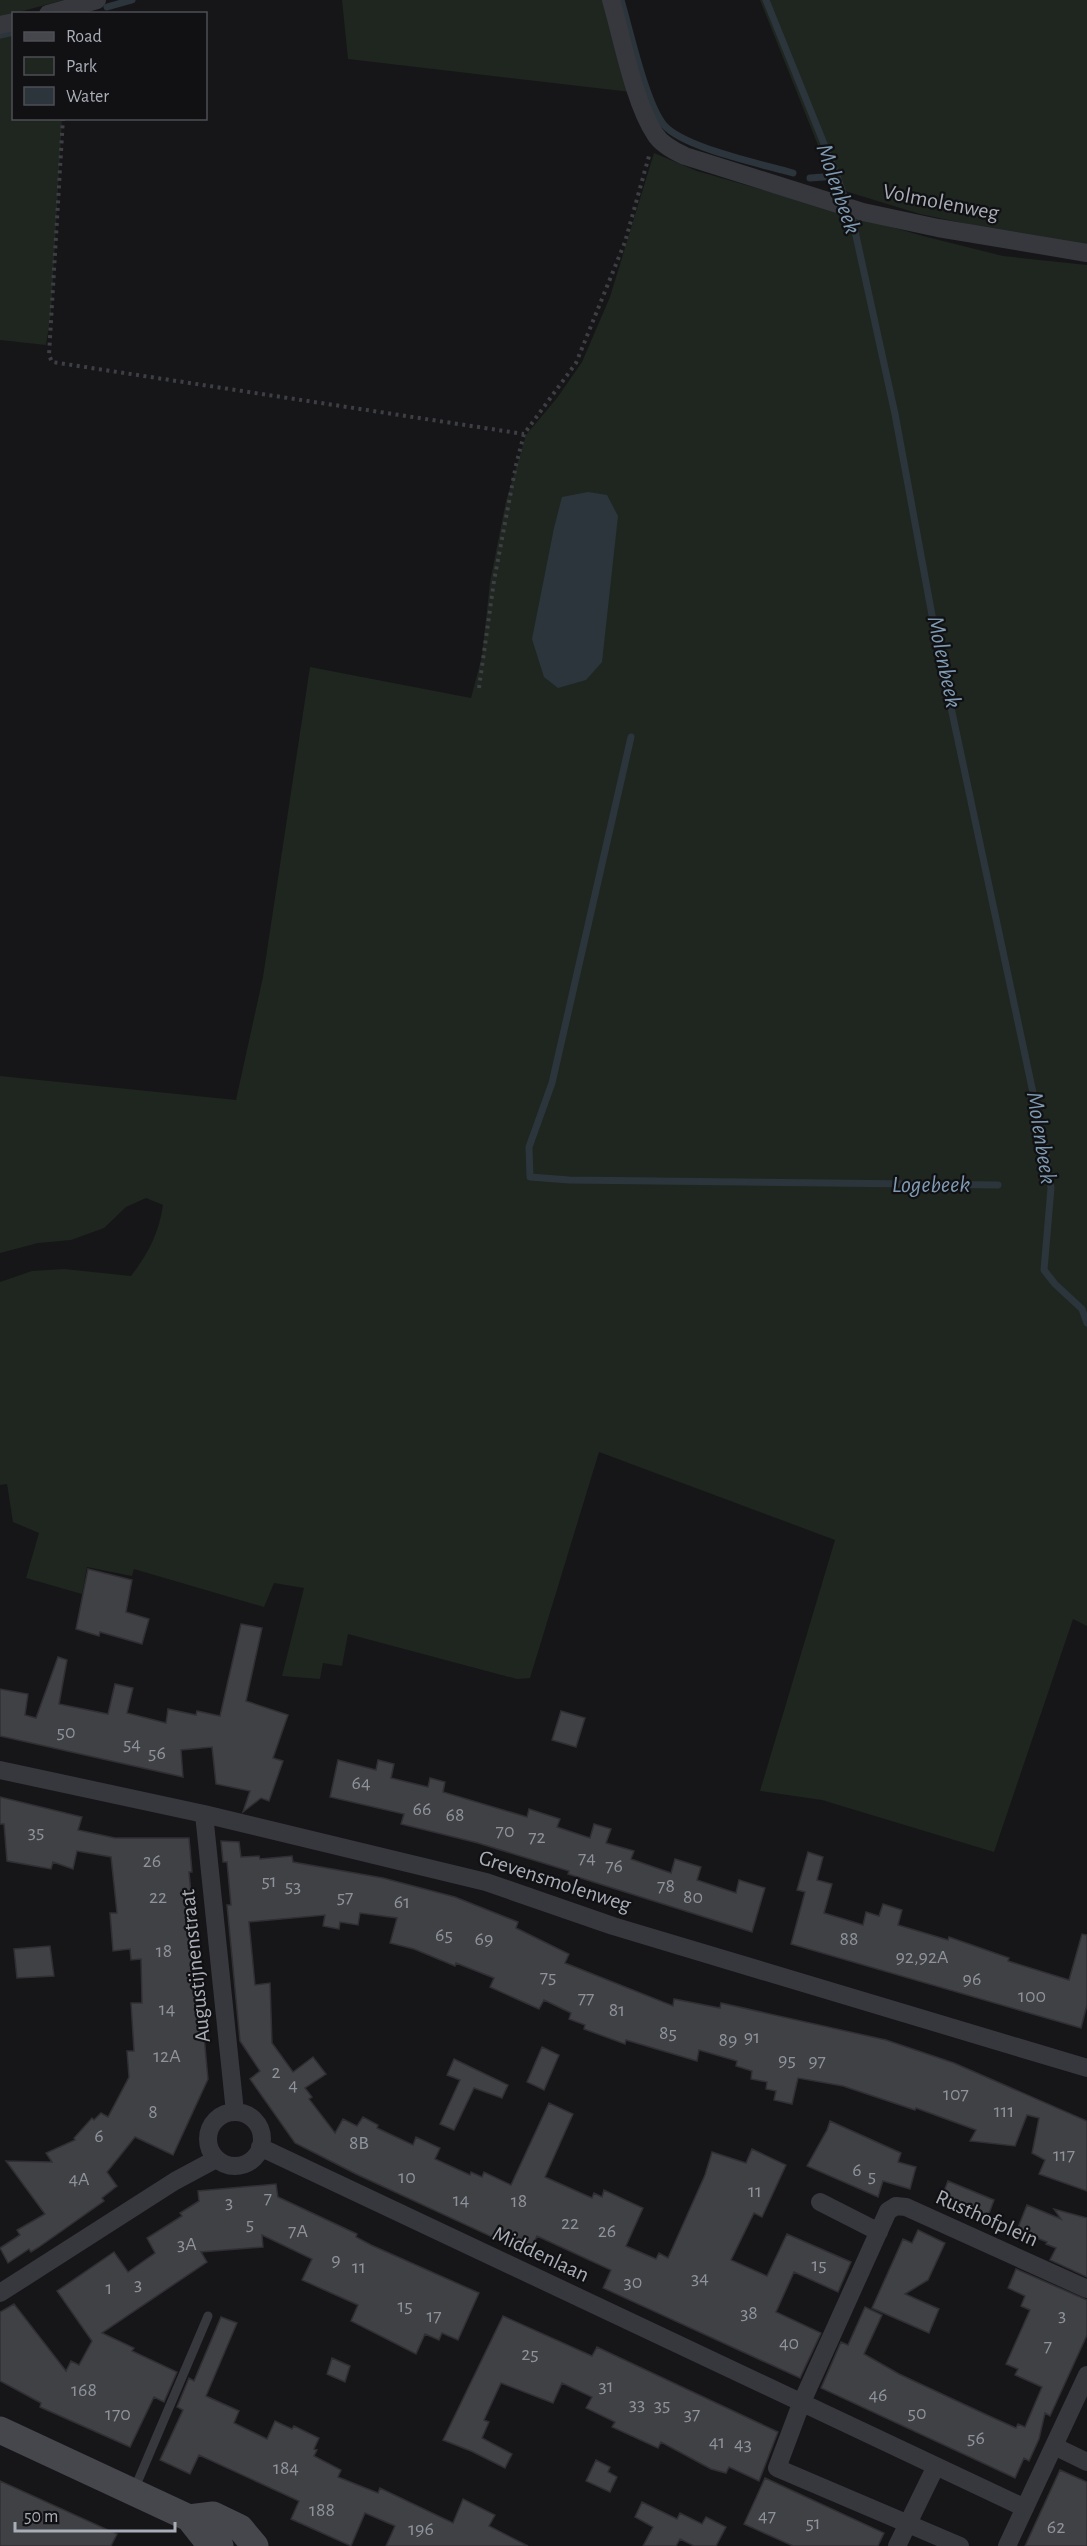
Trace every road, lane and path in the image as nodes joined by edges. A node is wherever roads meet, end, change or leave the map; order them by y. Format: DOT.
graph roads {
  1 [pos="97,0"];
  2 [pos="611,0"];
  3 [pos="55,12"];
  4 [pos="63,120"];
  5 [pos="656,136"];
  6 [pos="1087,253"];
  7 [pos="524,434"];
  8 [pos="479,688"];
  9 [pos="0,1770"];
  10 [pos="204,1814"];
  11 [pos="1087,2068"];
  12 [pos="236,2112"];
  13 [pos="260,2147"];
  14 [pos="216,2159"];
  15 [pos="820,2202"];
  16 [pos="879,2232"];
  17 [pos="1087,2289"];
  18 [pos="0,2293"];
  19 [pos="208,2316"];
  20 [pos="1087,2375"];
  21 [pos="801,2404"];
  22 [pos="0,2430"];
  23 [pos="1054,2446"];
  24 [pos="1087,2462"];
  25 [pos="936,2466"];
  26 [pos="133,2492"];
  27 [pos="1025,2508"];
  28 [pos="189,2518"];
  29 [pos="908,2523"];
  30 [pos="220,2546"];
  31 [pos="255,2546"];
  32 [pos="897,2546"];
  33 [pos="960,2546"];
  34 [pos="1007,2546"];
  1 -- 3 [label="street"];
  2 -- 5 [label="street, Volmolenweg"];
  4 -- 7 [label="path"];
  5 -- 6 [label="street, Volmolenweg"];
  5 -- 7 [label="path"];
  7 -- 8 [label="path"];
  9 -- 10 [label="street, Grevensmolenweg"];
  10 -- 11 [label="street, Grevensmolenweg"];
  10 -- 12 [label="street, Augustijnenstraat"];
  12 -- 13 [label="street"];
  12 -- 14 [label="street"];
  13 -- 14 [label="street"];
  13 -- 21 [label="street, Middenlaan"];
  14 -- 18 [label="street"];
  15 -- 16 [label="street"];
  16 -- 17 [label="street, Rusthofplein"];
  16 -- 21 [label="street, Rusthofplein"];
  19 -- 26 [label="lane"];
  20 -- 23 [label="street"];
  21 -- 25 [label="street, Middenlaan"];
  21 -- 29 [label="street"];
  22 -- 26 [label="street"];
  23 -- 24 [label="street"];
  23 -- 27 [label="street"];
  25 -- 27 [label="street, Middenlaan"];
  25 -- 29 [label="street"];
  26 -- 28 [label="street"];
  27 -- 34 [label="street"];
  28 -- 30 [label="street"];
  28 -- 31 [label="street"];
  29 -- 32 [label="street"];
  29 -- 33 [label="street"];
}
